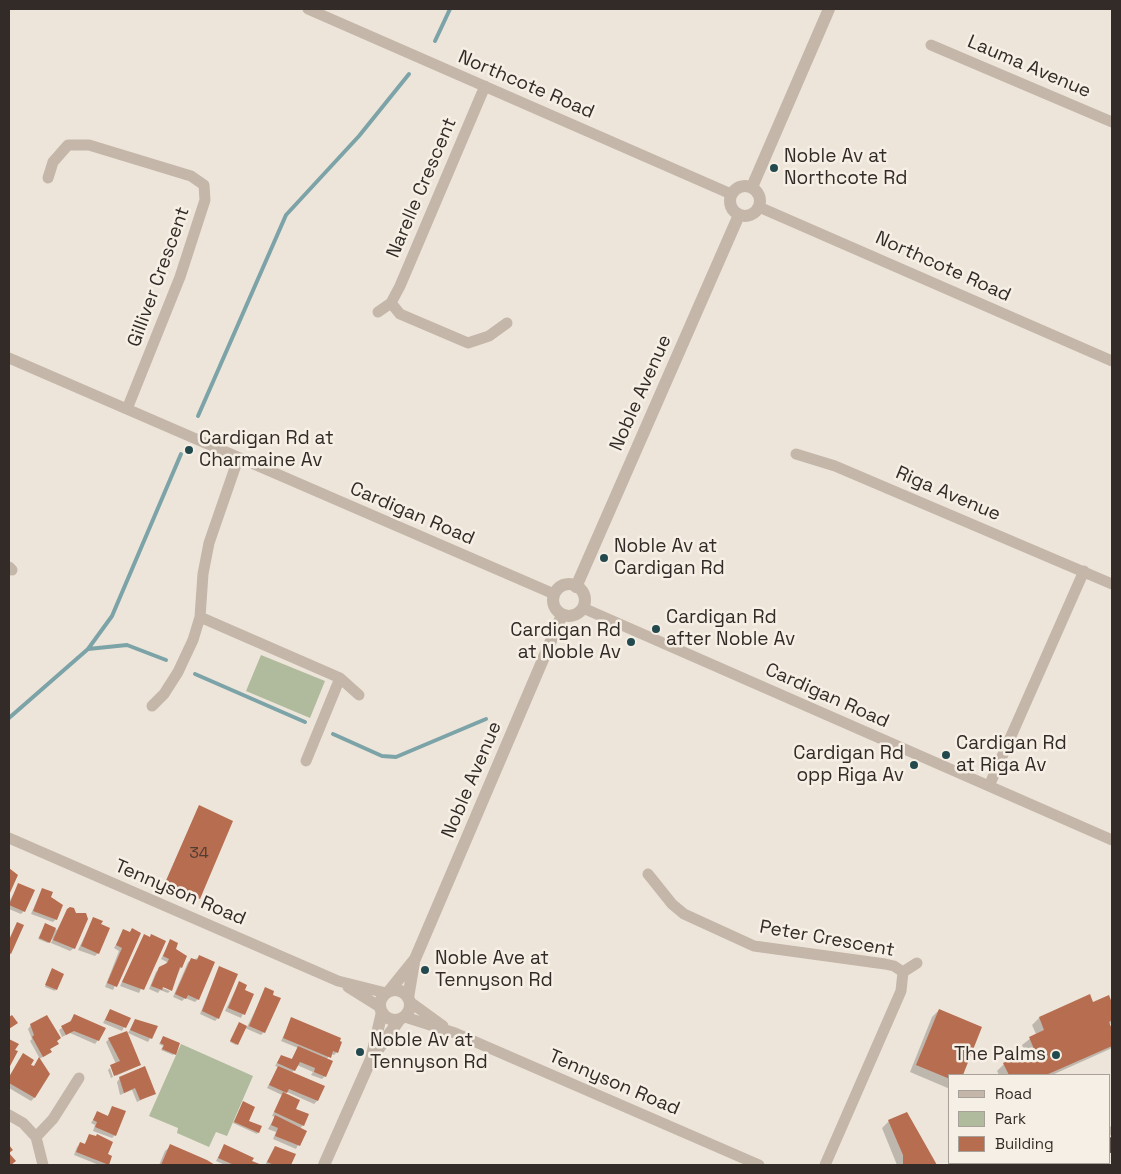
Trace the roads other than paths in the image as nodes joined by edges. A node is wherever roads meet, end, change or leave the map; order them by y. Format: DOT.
graph roads {
  1 [pos="308,9"];
  2 [pos="829,9"];
  3 [pos="931,45"];
  4 [pos="485,86"];
  5 [pos="1112,122"];
  6 [pos="48,178"];
  7 [pos="752,187"];
  8 [pos="731,194"];
  9 [pos="759,207"];
  10 [pos="739,215"];
  11 [pos="391,303"];
  12 [pos="378,312"];
  13 [pos="507,323"];
  14 [pos="9,358"];
  15 [pos="1112,361"];
  16 [pos="127,408"];
  17 [pos="796,454"];
  18 [pos="238,459"];
  19 [pos="1084,571"];
  20 [pos="1112,584"];
  21 [pos="576,587"];
  22 [pos="554,594"];
  23 [pos="583,608"];
  24 [pos="562,615"];
  25 [pos="200,616"];
  26 [pos="340,678"];
  27 [pos="359,695"];
  28 [pos="152,706"];
  29 [pos="306,761"];
  30 [pos="989,786"];
  31 [pos="9,838"];
  32 [pos="1112,840"];
  33 [pos="648,874"];
  34 [pos="414,959"];
  35 [pos="917,963"];
  36 [pos="903,972"];
  37 [pos="338,981"];
  38 [pos="388,992"];
  39 [pos="409,1000"];
  40 [pos="381,1010"];
  41 [pos="402,1018"];
  42 [pos="455,1033"];
  43 [pos="371,1059"];
  44 [pos="79,1078"];
  45 [pos="9,1115"];
  46 [pos="36,1137"];
  47 [pos="43,1165"];
  48 [pos="324,1165"];
  49 [pos="759,1165"];
  50 [pos="825,1165"];
  1 -- 4 [label="street, Northcote Road"];
  2 -- 7 [label="street"];
  3 -- 5 [label="street, Lauma Avenue"];
  4 -- 8 [label="street, Northcote Road"];
  4 -- 11 [label="street, Narelle Crescent"];
  6 -- 16 [label="street, Gilliver Crescent"];
  7 -- 8 [label="street"];
  7 -- 9 [label="street"];
  8 -- 10 [label="street"];
  9 -- 10 [label="street"];
  9 -- 15 [label="street, Northcote Road"];
  10 -- 21 [label="street, Noble Avenue"];
  11 -- 12 [label="street"];
  11 -- 13 [label="street"];
  14 -- 16 [label="street, Cardigan Road"];
  16 -- 18 [label="street, Cardigan Road"];
  17 -- 19 [label="street, Riga Avenue"];
  18 -- 22 [label="street, Cardigan Road"];
  18 -- 25 [label="street"];
  19 -- 20 [label="street, Riga Avenue"];
  19 -- 30 [label="street"];
  21 -- 22 [label="street"];
  21 -- 23 [label="street"];
  22 -- 24 [label="street"];
  23 -- 24 [label="street"];
  23 -- 30 [label="street, Cardigan Road"];
  24 -- 34 [label="street, Noble Avenue"];
  25 -- 26 [label="street"];
  25 -- 28 [label="street"];
  26 -- 27 [label="street"];
  26 -- 29 [label="street"];
  30 -- 32 [label="street, Cardigan Road"];
  31 -- 37 [label="street, Tennyson Road"];
  33 -- 36 [label="street, Peter Crescent"];
  34 -- 38 [label="street, Noble Avenue"];
  34 -- 39 [label="street, Noble Avenue"];
  35 -- 36 [label="street, Peter Crescent"];
  36 -- 50 [label="street, Peter Crescent"];
  37 -- 38 [label="street, Tennyson Road"];
  37 -- 40 [label="street, Tennyson Road"];
  38 -- 39 [label="street"];
  38 -- 40 [label="street"];
  39 -- 41 [label="street"];
  39 -- 42 [label="street, Tennyson Road"];
  40 -- 41 [label="street"];
  40 -- 43 [label="street"];
  41 -- 42 [label="street, Tennyson Road"];
  41 -- 43 [label="street"];
  42 -- 49 [label="street, Tennyson Road"];
  43 -- 48 [label="street"];
  44 -- 46 [label="street"];
  45 -- 46 [label="street"];
  46 -- 47 [label="street"];
}
